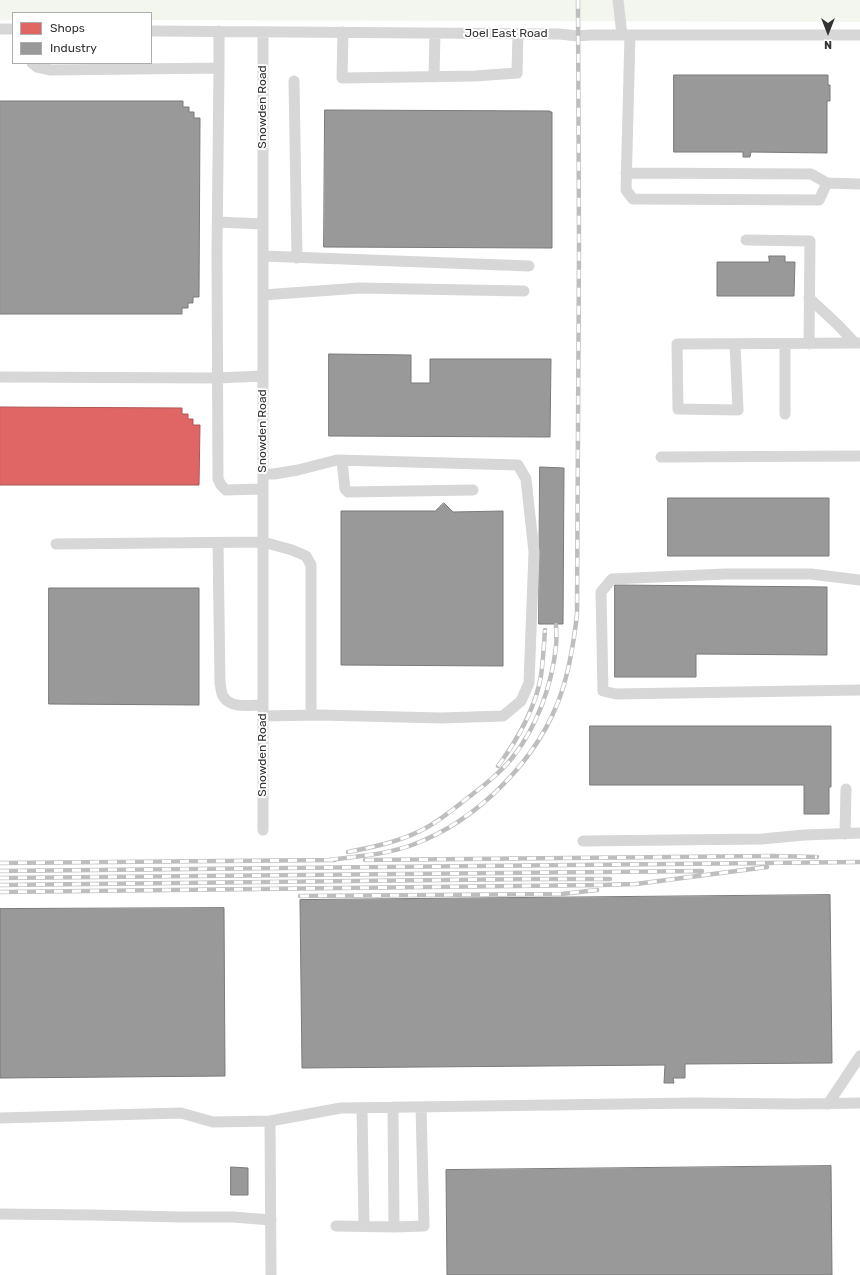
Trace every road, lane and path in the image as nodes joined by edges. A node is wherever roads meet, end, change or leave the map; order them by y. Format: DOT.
graph roads {
  1 [pos="618,0"];
  2 [pos="0,29"];
  3 [pos="12,29"];
  4 [pos="152,31"];
  5 [pos="219,31"];
  6 [pos="263,32"];
  7 [pos="343,32"];
  8 [pos="435,33"];
  9 [pos="518,34"];
  10 [pos="626,35"];
  11 [pos="860,35"];
  12 [pos="33,64"];
  13 [pos="84,66"];
  14 [pos="145,66"];
  15 [pos="220,68"];
  16 [pos="434,77"];
  17 [pos="294,81"];
  18 [pos="626,173"];
  19 [pos="827,183"];
  20 [pos="860,184"];
  21 [pos="218,222"];
  22 [pos="263,224"];
  23 [pos="746,240"];
  24 [pos="263,256"];
  25 [pos="297,258"];
  26 [pos="529,266"];
  27 [pos="524,290"];
  28 [pos="263,295"];
  29 [pos="809,298"];
  30 [pos="857,343"];
  31 [pos="734,344"];
  32 [pos="785,344"];
  33 [pos="809,344"];
  34 [pos="263,376"];
  35 [pos="0,377"];
  36 [pos="218,378"];
  37 [pos="785,414"];
  38 [pos="860,456"];
  39 [pos="661,457"];
  40 [pos="342,461"];
  41 [pos="263,474"];
  42 [pos="263,489"];
  43 [pos="473,490"];
  44 [pos="263,542"];
  45 [pos="218,543"];
  46 [pos="56,544"];
  47 [pos="860,580"];
  48 [pos="860,690"];
  49 [pos="263,711"];
  50 [pos="311,715"];
  51 [pos="846,789"];
  52 [pos="263,830"];
  53 [pos="860,833"];
  54 [pos="844,834"];
  55 [pos="583,841"];
  56 [pos="860,1056"];
  57 [pos="860,1103"];
  58 [pos="828,1104"];
  59 [pos="421,1107"];
  60 [pos="362,1108"];
  61 [pos="393,1108"];
  62 [pos="0,1118"];
  63 [pos="270,1121"];
  64 [pos="0,1214"];
  65 [pos="271,1220"];
  66 [pos="336,1226"];
  67 [pos="364,1226"];
  68 [pos="394,1227"];
  69 [pos="272,1275"];
  1 -- 10 [label="street"];
  2 -- 3 [label="street"];
  4 -- 5 [label="street, Joel East Road"];
  5 -- 6 [label="street, Joel East Road"];
  5 -- 15 [label="street"];
  6 -- 7 [label="street, Joel East Road"];
  6 -- 22 [label="street, Snowden Road"];
  7 -- 8 [label="street, Joel East Road"];
  7 -- 16 [label="street"];
  8 -- 9 [label="street, Joel East Road"];
  8 -- 16 [label="street"];
  9 -- 10 [label="street, Joel East Road"];
  9 -- 16 [label="street"];
  10 -- 11 [label="street, Joel East Road"];
  10 -- 18 [label="street"];
  12 -- 13 [label="street"];
  13 -- 14 [label="street"];
  14 -- 15 [label="street"];
  15 -- 21 [label="street"];
  17 -- 25 [label="street"];
  18 -- 19 [label="street"];
  18 -- 19 [label="street"];
  19 -- 20 [label="street"];
  21 -- 22 [label="street"];
  21 -- 36 [label="street"];
  22 -- 24 [label="street, Snowden Road"];
  23 -- 29 [label="street"];
  24 -- 25 [label="street"];
  24 -- 28 [label="street, Snowden Road"];
  25 -- 26 [label="street"];
  27 -- 28 [label="street"];
  28 -- 34 [label="street, Snowden Road"];
  29 -- 30 [label="street"];
  29 -- 33 [label="street"];
  30 -- 33 [label="street"];
  31 -- 31 [label="street"];
  31 -- 32 [label="street"];
  32 -- 33 [label="street"];
  32 -- 37 [label="street"];
  34 -- 36 [label="street"];
  34 -- 41 [label="street, Snowden Road"];
  35 -- 36 [label="street"];
  36 -- 42 [label="street"];
  38 -- 39 [label="street"];
  40 -- 41 [label="street"];
  40 -- 43 [label="street"];
  40 -- 50 [label="street"];
  41 -- 42 [label="street, Snowden Road"];
  42 -- 44 [label="street, Snowden Road"];
  44 -- 45 [label="street"];
  44 -- 49 [label="street, Snowden Road"];
  44 -- 50 [label="street"];
  45 -- 46 [label="street"];
  45 -- 49 [label="street"];
  47 -- 48 [label="street"];
  49 -- 50 [label="street"];
  49 -- 52 [label="street, Snowden Road"];
  51 -- 54 [label="street"];
  53 -- 54 [label="street"];
  54 -- 55 [label="street"];
  56 -- 58 [label="street"];
  57 -- 58 [label="street"];
  58 -- 59 [label="street"];
  59 -- 61 [label="street"];
  59 -- 68 [label="street"];
  60 -- 61 [label="street"];
  60 -- 63 [label="street"];
  60 -- 67 [label="street"];
  61 -- 68 [label="street"];
  62 -- 63 [label="street"];
  63 -- 65 [label="street"];
  64 -- 65 [label="street"];
  65 -- 69 [label="street"];
  66 -- 67 [label="street"];
  67 -- 68 [label="street"];
}
